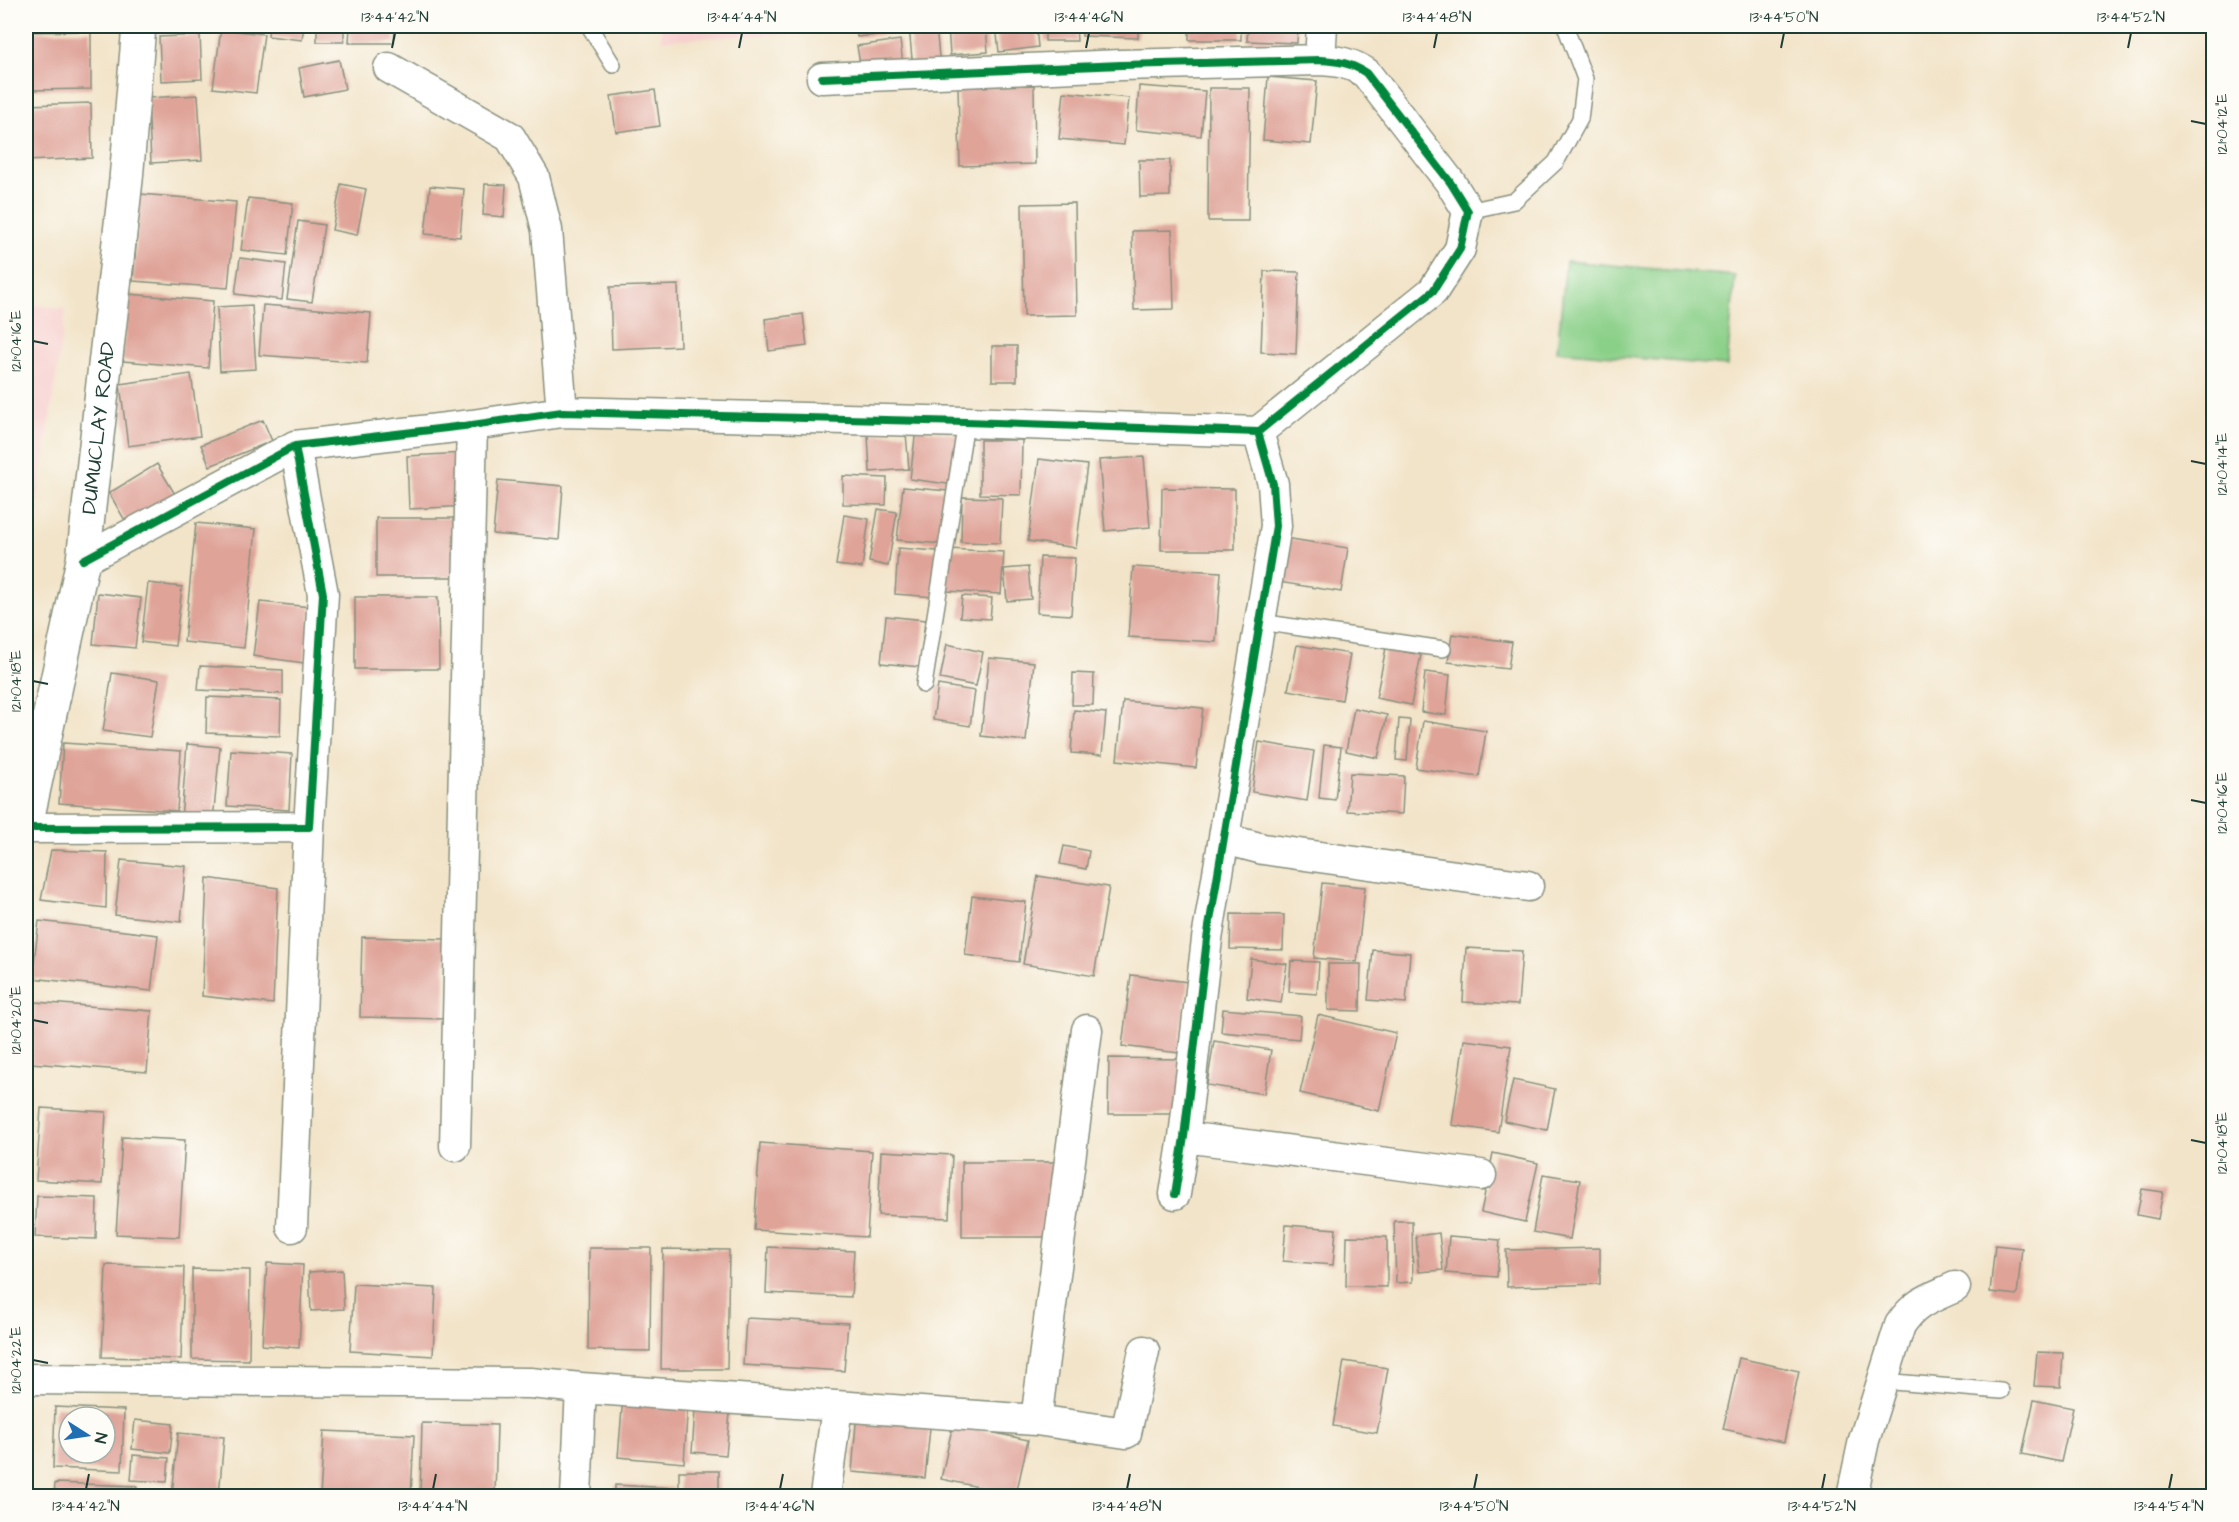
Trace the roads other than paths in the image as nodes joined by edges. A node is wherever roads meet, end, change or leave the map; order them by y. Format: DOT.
graph roads {
  1 [pos="139,26"];
  2 [pos="589,26"];
  3 [pos="1322,26"];
  4 [pos="1565,26"];
  5 [pos="1320,60"];
  6 [pos="613,65"];
  7 [pos="389,68"];
  8 [pos="822,78"];
  9 [pos="1468,211"];
  10 [pos="562,412"];
  11 [pos="966,422"];
  12 [pos="472,426"];
  13 [pos="1258,432"];
  14 [pos="296,446"];
  15 [pos="83,560"];
  16 [pos="1261,622"];
  17 [pos="1443,650"];
  18 [pos="924,685"];
  19 [pos="26,826"];
  20 [pos="309,827"];
  21 [pos="1225,839"];
  22 [pos="1527,886"];
  23 [pos="1087,1030"];
  24 [pos="1184,1137"];
  25 [pos="455,1146"];
  26 [pos="1481,1175"];
  27 [pos="1174,1194"];
  28 [pos="292,1227"];
  29 [pos="1955,1287"];
  30 [pos="1144,1352"];
  31 [pos="26,1379"];
  32 [pos="1881,1381"];
  33 [pos="581,1388"];
  34 [pos="2001,1391"];
  35 [pos="837,1407"];
  36 [pos="1036,1420"];
  37 [pos="576,1497"];
  38 [pos="825,1497"];
  39 [pos="1852,1497"];
  1 -- 15 [label="street, DUMUCLAY ROAD"];
  2 -- 6 [label="lane"];
  3 -- 5 [label="street"];
  4 -- 9 [label="lane"];
  5 -- 8 [label="street"];
  5 -- 9 [label="street"];
  7 -- 10 [label="street"];
  9 -- 13 [label="street"];
  10 -- 11 [label="street"];
  10 -- 12 [label="street"];
  11 -- 13 [label="street"];
  11 -- 18 [label="lane"];
  12 -- 14 [label="street"];
  12 -- 25 [label="street"];
  13 -- 16 [label="street"];
  14 -- 15 [label="street"];
  14 -- 20 [label="street"];
  15 -- 19 [label="street, DUMUCLAY ROAD"];
  16 -- 17 [label="lane"];
  16 -- 21 [label="street"];
  19 -- 20 [label="street"];
  20 -- 28 [label="street"];
  21 -- 22 [label="street"];
  21 -- 24 [label="street"];
  23 -- 36 [label="street"];
  24 -- 26 [label="street"];
  24 -- 27 [label="street"];
  29 -- 32 [label="street"];
  30 -- 36 [label="street"];
  31 -- 33 [label="street"];
  32 -- 34 [label="lane"];
  32 -- 39 [label="street"];
  33 -- 35 [label="street"];
  33 -- 37 [label="street"];
  35 -- 36 [label="street"];
  35 -- 38 [label="street"];
}
